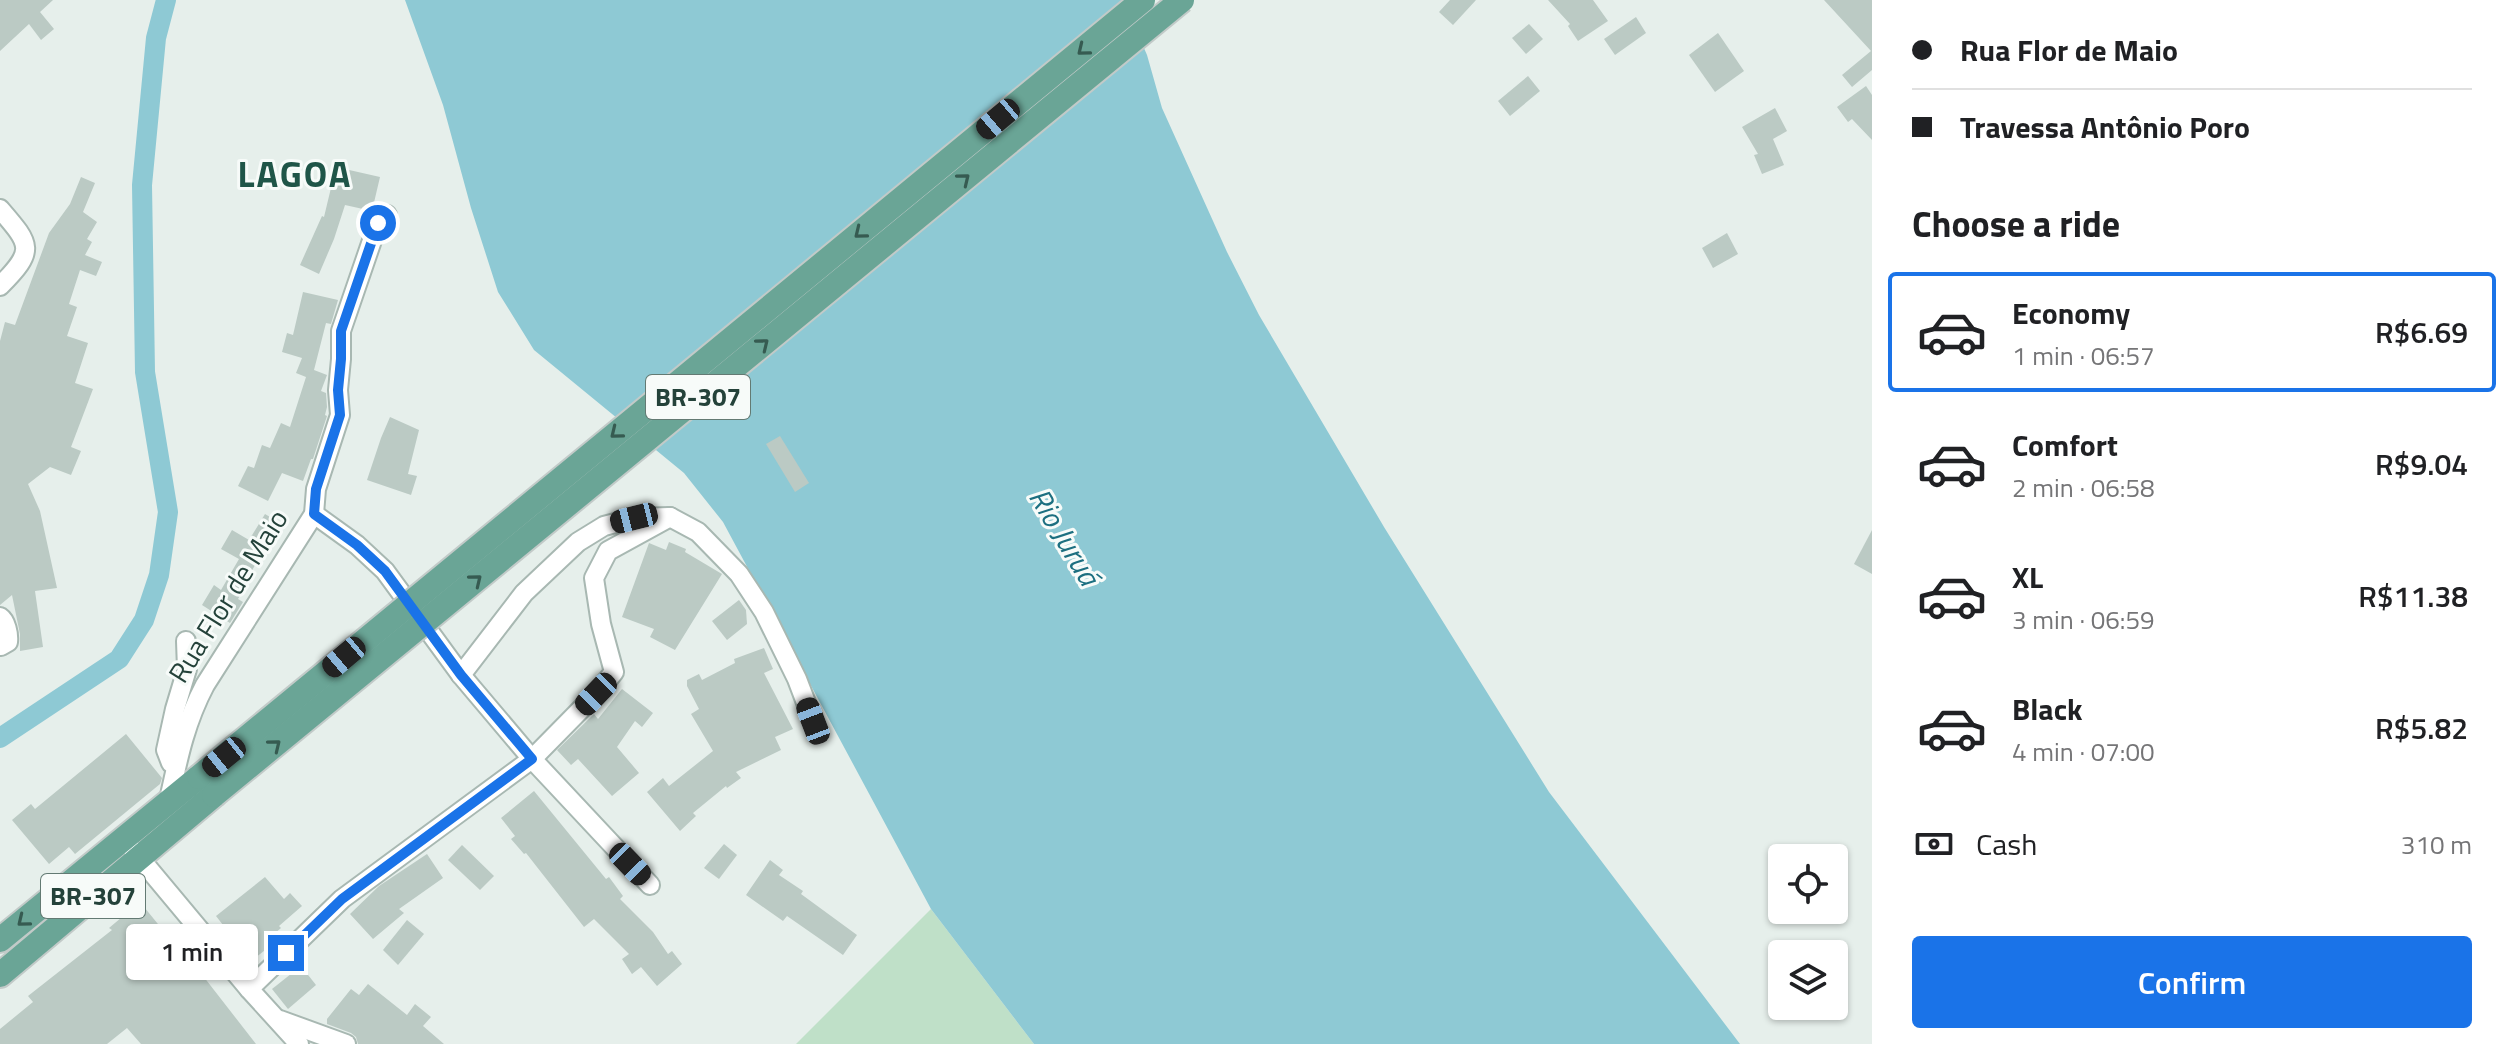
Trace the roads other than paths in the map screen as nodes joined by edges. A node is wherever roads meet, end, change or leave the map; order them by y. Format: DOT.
graph roads {
  1 [pos="1143,0"];
  2 [pos="1182,0"];
  3 [pos="0,209"];
  4 [pos="387,215"];
  5 [pos="0,286"];
  6 [pos="314,514"];
  7 [pos="670,517"];
  8 [pos="0,617"];
  9 [pos="186,641"];
  10 [pos="1,646"];
  11 [pos="461,675"];
  12 [pos="813,721"];
  13 [pos="532,759"];
  14 [pos="174,773"];
  15 [pos="207,786"];
  16 [pos="169,800"];
  17 [pos="131,848"];
  18 [pos="650,885"];
  19 [pos="0,940"];
  20 [pos="0,975"];
  21 [pos="249,989"];
  22 [pos="278,1019"];
  23 [pos="299,1044"];
  24 [pos="346,1044"];
  1 -- 15 [label="main road, BR-307, one-way, bridge"];
  15 -- 2 [label="main road, BR-307, one-way, bridge"];
  3 -- 5 [label="street"];
  4 -- 6 [label="street, Rua Flor de Maio"];
  6 -- 11 [label="street"];
  6 -- 14 [label="street, Rua Flor de Maio"];
  7 -- 11 [label="street"];
  7 -- 12 [label="street"];
  7 -- 13 [label="street"];
  8 -- 10 [label="street"];
  9 -- 14 [label="street"];
  11 -- 13 [label="street"];
  13 -- 18 [label="street"];
  13 -- 21 [label="street"];
  14 -- 16 [label="street, Rua Flor de Maio"];
  15 -- 16 [label="main road, BR-307"];
  15 -- 17 [label="main road, BR-307"];
  16 -- 17 [label="main road, BR-307"];
  17 -- 19 [label="main road, BR-307, one-way"];
  17 -- 20 [label="main road, BR-307"];
  17 -- 21 [label="street"];
  21 -- 22 [label="street"];
  22 -- 23 [label="street"];
  22 -- 24 [label="street"];
}
